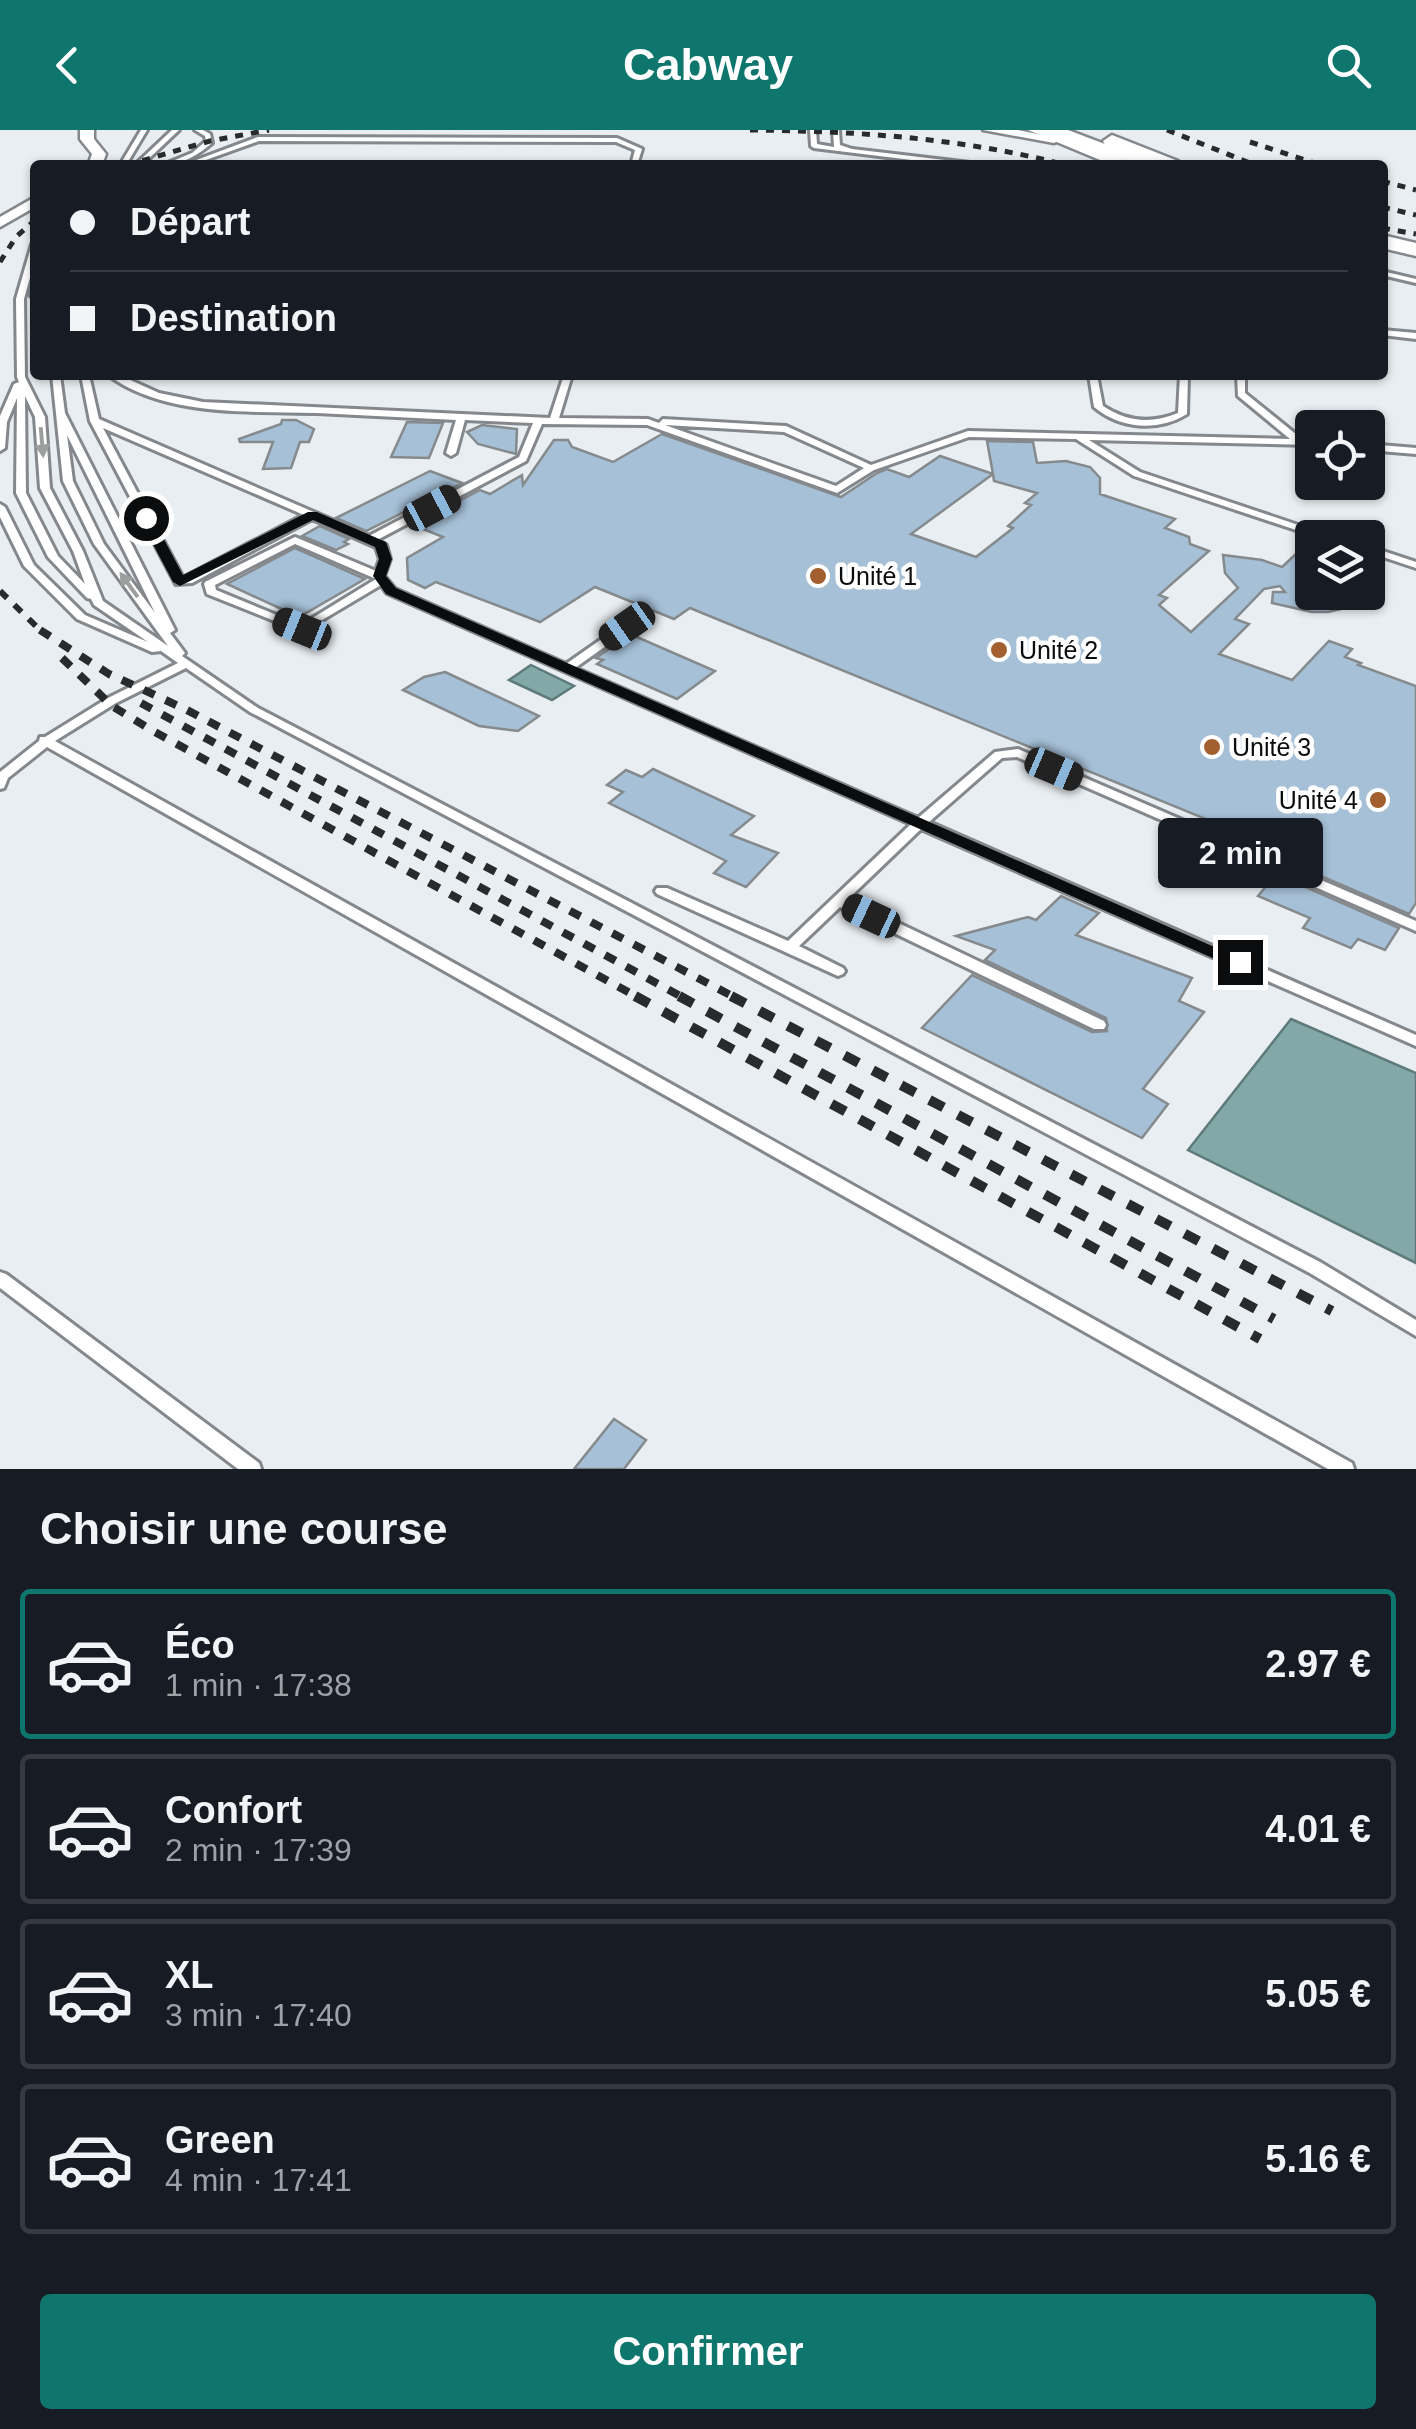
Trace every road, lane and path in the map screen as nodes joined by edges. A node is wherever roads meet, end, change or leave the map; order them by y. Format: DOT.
graph roads {
  1 [pos="88,130"];
  2 [pos="144,130"];
  3 [pos="176,130"];
  4 [pos="198,130"];
  5 [pos="813,130"];
  6 [pos="836,130"];
  7 [pos="990,130"];
  8 [pos="1076,130"];
  9 [pos="1087,130"];
  10 [pos="1049,133"];
  11 [pos="851,151"];
  12 [pos="97,160"];
  13 [pos="126,160"];
  14 [pos="143,160"];
  15 [pos="179,160"];
  16 [pos="200,160"];
  17 [pos="635,160"];
  18 [pos="928,160"];
  19 [pos="1117,160"];
  20 [pos="1138,160"];
  21 [pos="1151,160"];
  22 [pos="1159,160"];
  23 [pos="30,205"];
  24 [pos="0,223"];
  25 [pos="1388,235"];
  26 [pos="1416,242"];
  27 [pos="1388,243"];
  28 [pos="1416,250"];
  29 [pos="30,263"];
  30 [pos="1388,275"];
  31 [pos="1416,282"];
  32 [pos="1388,333"];
  33 [pos="1416,336"];
  34 [pos="21,377"];
  35 [pos="56,380"];
  36 [pos="86,380"];
  37 [pos="120,380"];
  38 [pos="566,380"];
  39 [pos="1094,380"];
  40 [pos="1184,380"];
  41 [pos="1240,380"];
  42 [pos="57,406"];
  43 [pos="461,418"];
  44 [pos="538,421"];
  45 [pos="554,421"];
  46 [pos="95,422"];
  47 [pos="648,422"];
  48 [pos="1144,424"];
  49 [pos="1078,436"];
  50 [pos="1147,438"];
  51 [pos="1295,438"];
  52 [pos="1295,441"];
  53 [pos="0,448"];
  54 [pos="1385,448"];
  55 [pos="1416,451"];
  56 [pos="451,453"];
  57 [pos="872,468"];
  58 [pos="0,507"];
  59 [pos="312,515"];
  60 [pos="1295,526"];
  61 [pos="371,540"];
  62 [pos="1385,554"];
  63 [pos="1416,564"];
  64 [pos="380,579"];
  65 [pos="98,603"];
  66 [pos="627,626"];
  67 [pos="186,664"];
  68 [pos="568,668"];
  69 [pos="44,740"];
  70 [pos="0,785"];
  71 [pos="922,821"];
  72 [pos="662,891"];
  73 [pos="838,900"];
  74 [pos="1416,926"];
  75 [pos="790,947"];
  76 [pos="838,971"];
  77 [pos="1099,1024"];
  78 [pos="1416,1040"];
  79 [pos="0,1279"];
  80 [pos="1416,1329"];
  81 [pos="252,1469"];
  82 [pos="1345,1469"];
  1 -- 12 [label="street"];
  2 -- 13 [label="lane"];
  3 -- 14 [label="lane"];
  4 -- 15 [label="lane"];
  5 -- 11 [label="lane"];
  6 -- 11 [label="lane"];
  7 -- 10 [label="street"];
  8 -- 21 [label="main road"];
  9 -- 22 [label="main road"];
  10 -- 19 [label="main road"];
  10 -- 20 [label="street"];
  11 -- 18 [label="lane"];
  16 -- 17 [label="lane"];
  23 -- 24 [label="street"];
  25 -- 26 [label="main road"];
  27 -- 28 [label="main road"];
  29 -- 34 [label="lane"];
  30 -- 31 [label="lane"];
  32 -- 33 [label="lane"];
  34 -- 53 [label="lane"];
  34 -- 65 [label="lane, one-way"];
  34 -- 65 [label="lane"];
  35 -- 42 [label="lane"];
  36 -- 46 [label="lane"];
  37 -- 43 [label="lane"];
  38 -- 45 [label="lane"];
  39 -- 48 [label="lane"];
  40 -- 48 [label="lane"];
  41 -- 51 [label="lane"];
  42 -- 67 [label="lane"];
  67 -- 42 [label="lane, one-way"];
  43 -- 44 [label="lane"];
  43 -- 56 [label="lane"];
  44 -- 45 [label="lane"];
  44 -- 61 [label="lane"];
  45 -- 47 [label="lane"];
  46 -- 59 [label="lane"];
  46 -- 59 [label="lane"];
  47 -- 57 [label="lane"];
  47 -- 57 [label="lane"];
  48 -- 50 [label="lane"];
  49 -- 50 [label="lane"];
  49 -- 57 [label="lane"];
  49 -- 60 [label="lane"];
  50 -- 52 [label="lane"];
  54 -- 55 [label="lane"];
  58 -- 67 [label="lane"];
  59 -- 61 [label="lane"];
  61 -- 64 [label="lane"];
  62 -- 63 [label="lane"];
  64 -- 64 [label="lane"];
  64 -- 68 [label="lane"];
  65 -- 67 [label="lane"];
  66 -- 68 [label="lane"];
  67 -- 69 [label="lane"];
  67 -- 80 [label="lane"];
  68 -- 71 [label="lane"];
  69 -- 70 [label="lane"];
  69 -- 82 [label="lane"];
  71 -- 73 [label="lane"];
  71 -- 74 [label="lane"];
  71 -- 78 [label="lane"];
  72 -- 75 [label="lane"];
  73 -- 75 [label="lane"];
  73 -- 77 [label="lane"];
  75 -- 76 [label="lane"];
  79 -- 81 [label="lane"];
}
